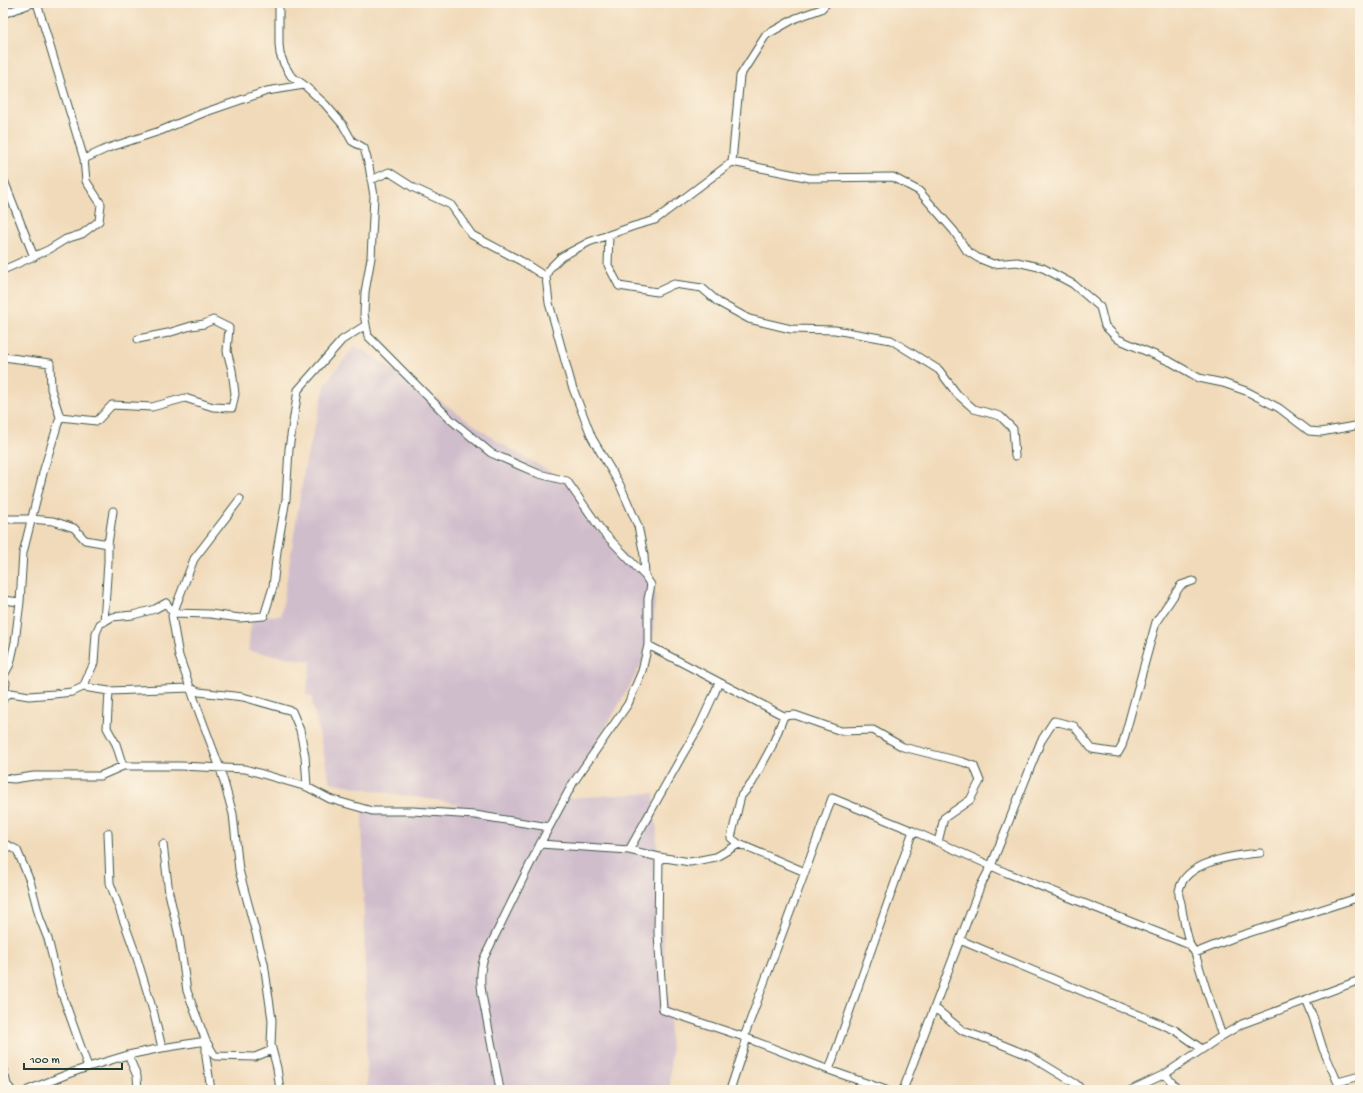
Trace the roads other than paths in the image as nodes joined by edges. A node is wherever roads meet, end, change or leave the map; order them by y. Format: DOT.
graph roads {
  1 [pos="33,3"];
  2 [pos="36,3"];
  3 [pos="279,3"];
  4 [pos="827,3"];
  5 [pos="3,14"];
  6 [pos="304,85"];
  7 [pos="84,159"];
  8 [pos="732,162"];
  9 [pos="3,178"];
  10 [pos="371,180"];
  11 [pos="609,235"];
  12 [pos="34,257"];
  13 [pos="3,270"];
  14 [pos="546,277"];
  15 [pos="366,325"];
  16 [pos="138,339"];
  17 [pos="3,357"];
  18 [pos="60,416"];
  19 [pos="1360,425"];
  20 [pos="1015,456"];
  21 [pos="240,498"];
  22 [pos="113,511"];
  23 [pos="3,519"];
  24 [pos="31,519"];
  25 [pos="108,544"];
  26 [pos="645,576"];
  27 [pos="1193,581"];
  28 [pos="3,600"];
  29 [pos="20,602"];
  30 [pos="173,612"];
  31 [pos="104,622"];
  32 [pos="648,645"];
  33 [pos="3,678"];
  34 [pos="719,682"];
  35 [pos="83,687"];
  36 [pos="190,688"];
  37 [pos="109,691"];
  38 [pos="4,698"];
  39 [pos="784,716"];
  40 [pos="123,766"];
  41 [pos="220,768"];
  42 [pos="3,778"];
  43 [pos="307,787"];
  44 [pos="549,828"];
  45 [pos="913,831"];
  46 [pos="108,833"];
  47 [pos="938,842"];
  48 [pos="3,843"];
  49 [pos="163,844"];
  50 [pos="540,844"];
  51 [pos="738,844"];
  52 [pos="629,850"];
  53 [pos="1260,853"];
  54 [pos="659,857"];
  55 [pos="991,866"];
  56 [pos="805,872"];
  57 [pos="1360,897"];
  58 [pos="960,940"];
  59 [pos="1190,945"];
  60 [pos="1195,953"];
  61 [pos="1360,980"];
  62 [pos="1306,1000"];
  63 [pos="935,1008"];
  64 [pos="1222,1036"];
  65 [pos="745,1037"];
  66 [pos="206,1041"];
  67 [pos="162,1048"];
  68 [pos="1202,1049"];
  69 [pos="272,1050"];
  70 [pos="128,1054"];
  71 [pos="88,1067"];
  72 [pos="829,1070"];
  73 [pos="3,1072"];
  74 [pos="1165,1074"];
  75 [pos="1360,1076"];
  76 [pos="1338,1082"];
  77 [pos="7,1088"];
  78 [pos="28,1090"];
  79 [pos="138,1090"];
  80 [pos="211,1090"];
  81 [pos="280,1090"];
  82 [pos="500,1090"];
  83 [pos="730,1090"];
  84 [pos="886,1090"];
  85 [pos="903,1090"];
  86 [pos="1082,1090"];
  87 [pos="1132,1090"];
  88 [pos="1178,1090"];
  89 [pos="1341,1090"];
  1 -- 5 [label="street"];
  2 -- 7 [label="street"];
  3 -- 6 [label="street"];
  4 -- 8 [label="street"];
  6 -- 7 [label="street"];
  6 -- 10 [label="street"];
  7 -- 12 [label="street"];
  8 -- 11 [label="street"];
  8 -- 19 [label="street"];
  9 -- 12 [label="street"];
  10 -- 14 [label="street"];
  10 -- 15 [label="street"];
  11 -- 14 [label="street"];
  11 -- 20 [label="street"];
  12 -- 13 [label="street"];
  14 -- 26 [label="street"];
  15 -- 26 [label="street"];
  15 -- 30 [label="street"];
  16 -- 18 [label="street"];
  17 -- 18 [label="street"];
  18 -- 24 [label="street"];
  21 -- 30 [label="street"];
  22 -- 25 [label="street"];
  23 -- 24 [label="street"];
  24 -- 25 [label="street"];
  24 -- 29 [label="street"];
  25 -- 31 [label="street"];
  26 -- 32 [label="street"];
  27 -- 55 [label="street"];
  28 -- 29 [label="street"];
  29 -- 33 [label="street"];
  30 -- 31 [label="street"];
  30 -- 36 [label="street"];
  31 -- 35 [label="street"];
  32 -- 34 [label="street"];
  32 -- 44 [label="street"];
  33 -- 38 [label="street"];
  34 -- 39 [label="street"];
  34 -- 52 [label="street"];
  35 -- 37 [label="street"];
  35 -- 38 [label="street"];
  36 -- 37 [label="street"];
  36 -- 41 [label="street"];
  36 -- 43 [label="street"];
  37 -- 40 [label="street"];
  39 -- 47 [label="street"];
  39 -- 51 [label="street"];
  40 -- 41 [label="street"];
  40 -- 42 [label="street"];
  41 -- 43 [label="street"];
  41 -- 69 [label="street"];
  43 -- 44 [label="street"];
  44 -- 50 [label="street"];
  45 -- 47 [label="street"];
  45 -- 56 [label="street"];
  45 -- 72 [label="street"];
  46 -- 67 [label="street"];
  47 -- 55 [label="street"];
  48 -- 71 [label="street"];
  49 -- 66 [label="street"];
  50 -- 52 [label="street"];
  50 -- 82 [label="street"];
  51 -- 54 [label="street"];
  51 -- 56 [label="street"];
  52 -- 54 [label="street"];
  53 -- 59 [label="street"];
  54 -- 65 [label="street"];
  55 -- 58 [label="street"];
  55 -- 59 [label="street"];
  56 -- 65 [label="street"];
  57 -- 60 [label="street"];
  58 -- 63 [label="street"];
  58 -- 68 [label="street"];
  59 -- 60 [label="street"];
  60 -- 64 [label="street"];
  61 -- 62 [label="street"];
  62 -- 64 [label="street"];
  62 -- 76 [label="street"];
  63 -- 85 [label="street"];
  63 -- 86 [label="street"];
  64 -- 68 [label="street"];
  65 -- 72 [label="street"];
  65 -- 83 [label="street"];
  66 -- 67 [label="street"];
  66 -- 69 [label="street"];
  66 -- 80 [label="street"];
  67 -- 70 [label="street"];
  68 -- 74 [label="street"];
  69 -- 81 [label="street"];
  70 -- 71 [label="street"];
  70 -- 79 [label="street"];
  71 -- 78 [label="street"];
  72 -- 84 [label="street"];
  73 -- 77 [label="street"];
  74 -- 87 [label="street"];
  74 -- 88 [label="street"];
  75 -- 76 [label="street"];
  76 -- 89 [label="street"];
}
